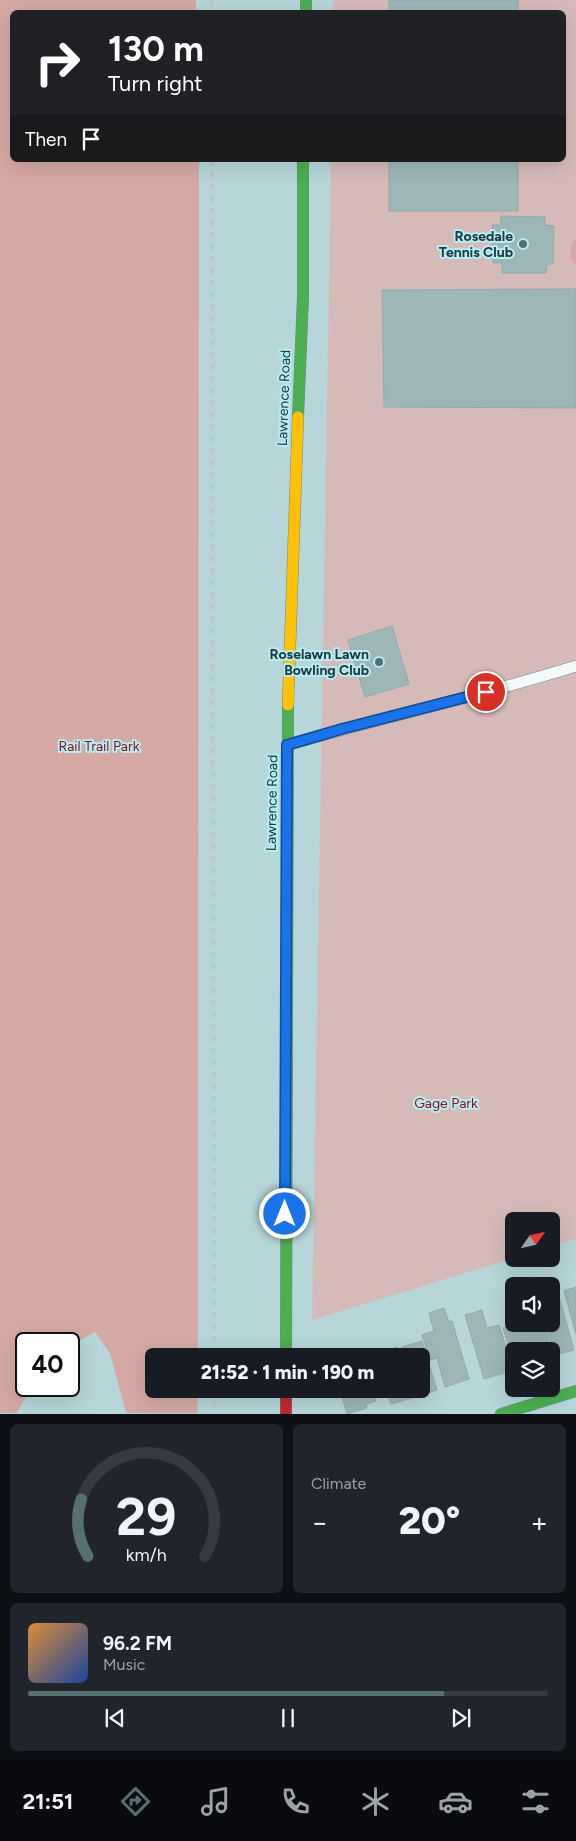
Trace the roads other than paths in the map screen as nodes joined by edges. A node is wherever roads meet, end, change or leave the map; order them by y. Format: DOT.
graph roads {
  1 [pos="303,162"];
  2 [pos="576,666"];
  3 [pos="287,745"];
  4 [pos="286,1348"];
  5 [pos="576,1391"];
  6 [pos="286,1398"];
  7 [pos="286,1414"];
  8 [pos="501,1414"];
  1 -- 3 [label="street, Lawrence Road"];
  2 -- 3 [label="lane"];
  3 -- 4 [label="street, Lawrence Road"];
  5 -- 8 [label="street"];
  6 -- 7 [label="street"];
}
